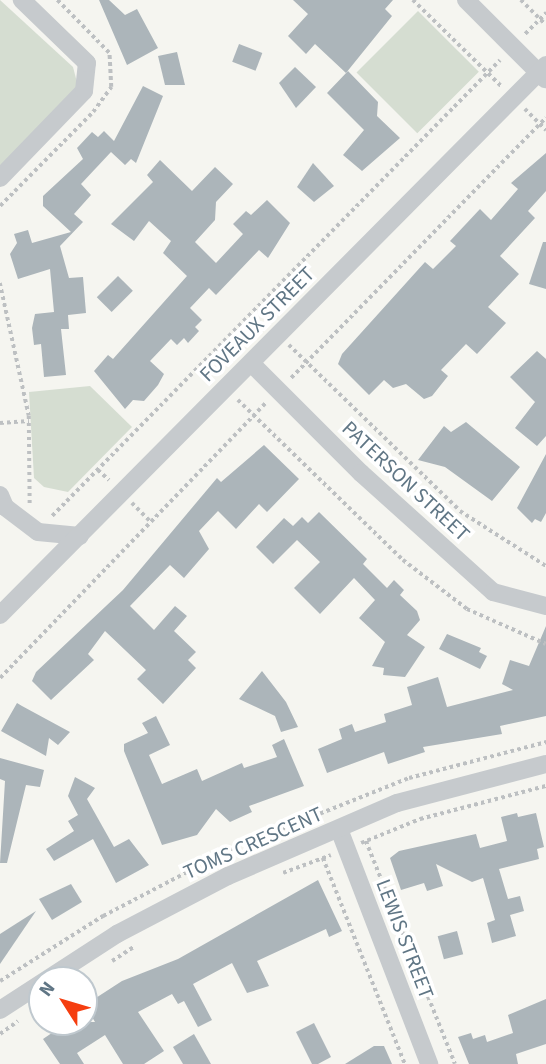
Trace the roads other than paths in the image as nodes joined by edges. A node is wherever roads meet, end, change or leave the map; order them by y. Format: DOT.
graph roads {
  1 [pos="22,0"];
  2 [pos="466,0"];
  3 [pos="544,72"];
  4 [pos="0,177"];
  5 [pos="251,363"];
  6 [pos="0,495"];
  7 [pos="80,536"];
  8 [pos="546,607"];
  9 [pos="0,615"];
  10 [pos="546,764"];
  11 [pos="339,830"];
  12 [pos="0,1010"];
  13 [pos="429,1064"];
  1 -- 4 [label="street"];
  2 -- 3 [label="street"];
  3 -- 5 [label="street, FOVEAUX STREET"];
  5 -- 7 [label="street, FOVEAUX STREET"];
  5 -- 8 [label="street, PATERSON STREET"];
  6 -- 7 [label="street"];
  7 -- 9 [label="street, FOVEAUX STREET"];
  10 -- 11 [label="street, TOMS CRESCENT"];
  11 -- 12 [label="street, TOMS CRESCENT"];
  11 -- 13 [label="street, LEWIS STREET"];
}
